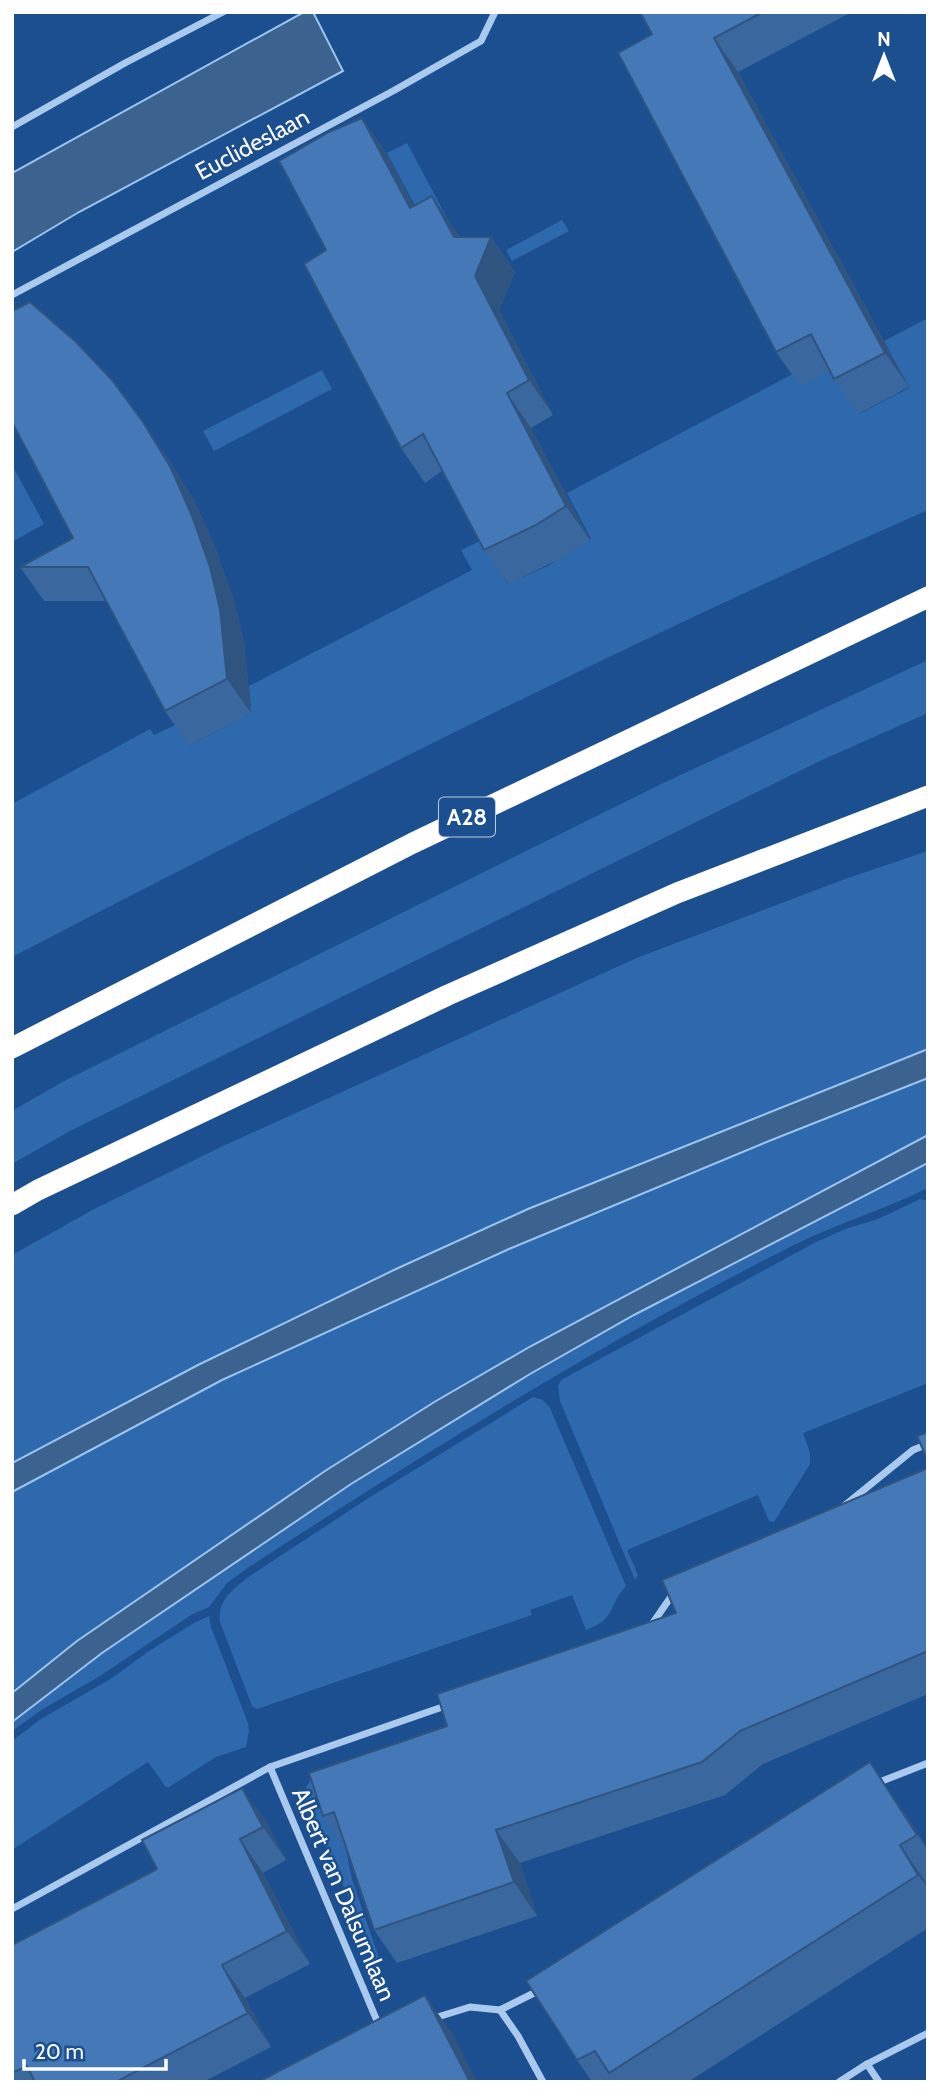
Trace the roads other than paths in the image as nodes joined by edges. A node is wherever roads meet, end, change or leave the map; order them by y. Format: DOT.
graph roads {
  1 [pos="223,12"];
  2 [pos="495,12"];
  3 [pos="12,127"];
  4 [pos="12,295"];
  5 [pos="928,597"];
  6 [pos="928,796"];
  7 [pos="12,1048"];
  8 [pos="12,1205"];
  9 [pos="928,1444"];
  10 [pos="841,1509"];
  11 [pos="678,1587"];
  12 [pos="644,1633"];
  13 [pos="453,1703"];
  14 [pos="928,1763"];
  15 [pos="270,1767"];
  16 [pos="867,1788"];
  17 [pos="12,1909"];
  18 [pos="553,1982"];
  19 [pos="500,2010"];
  20 [pos="420,2023"];
  21 [pos="928,2033"];
  22 [pos="383,2035"];
  23 [pos="867,2064"];
  24 [pos="543,2082"];
  25 [pos="839,2082"];
  26 [pos="879,2082"];
  1 -- 3 [label="street"];
  2 -- 4 [label="street, Euclideslaan"];
  5 -- 7 [label="highway, A28"];
  6 -- 8 [label="highway"];
  9 -- 10 [label="street"];
  11 -- 12 [label="street"];
  13 -- 15 [label="street, Albert van Dalsumlaan"];
  14 -- 16 [label="street"];
  15 -- 17 [label="street, Albert van Dalsumlaan"];
  15 -- 22 [label="street, Albert van Dalsumlaan"];
  18 -- 19 [label="street"];
  19 -- 20 [label="street"];
  19 -- 24 [label="street"];
  21 -- 23 [label="street"];
  23 -- 25 [label="street"];
  23 -- 26 [label="street"];
}
